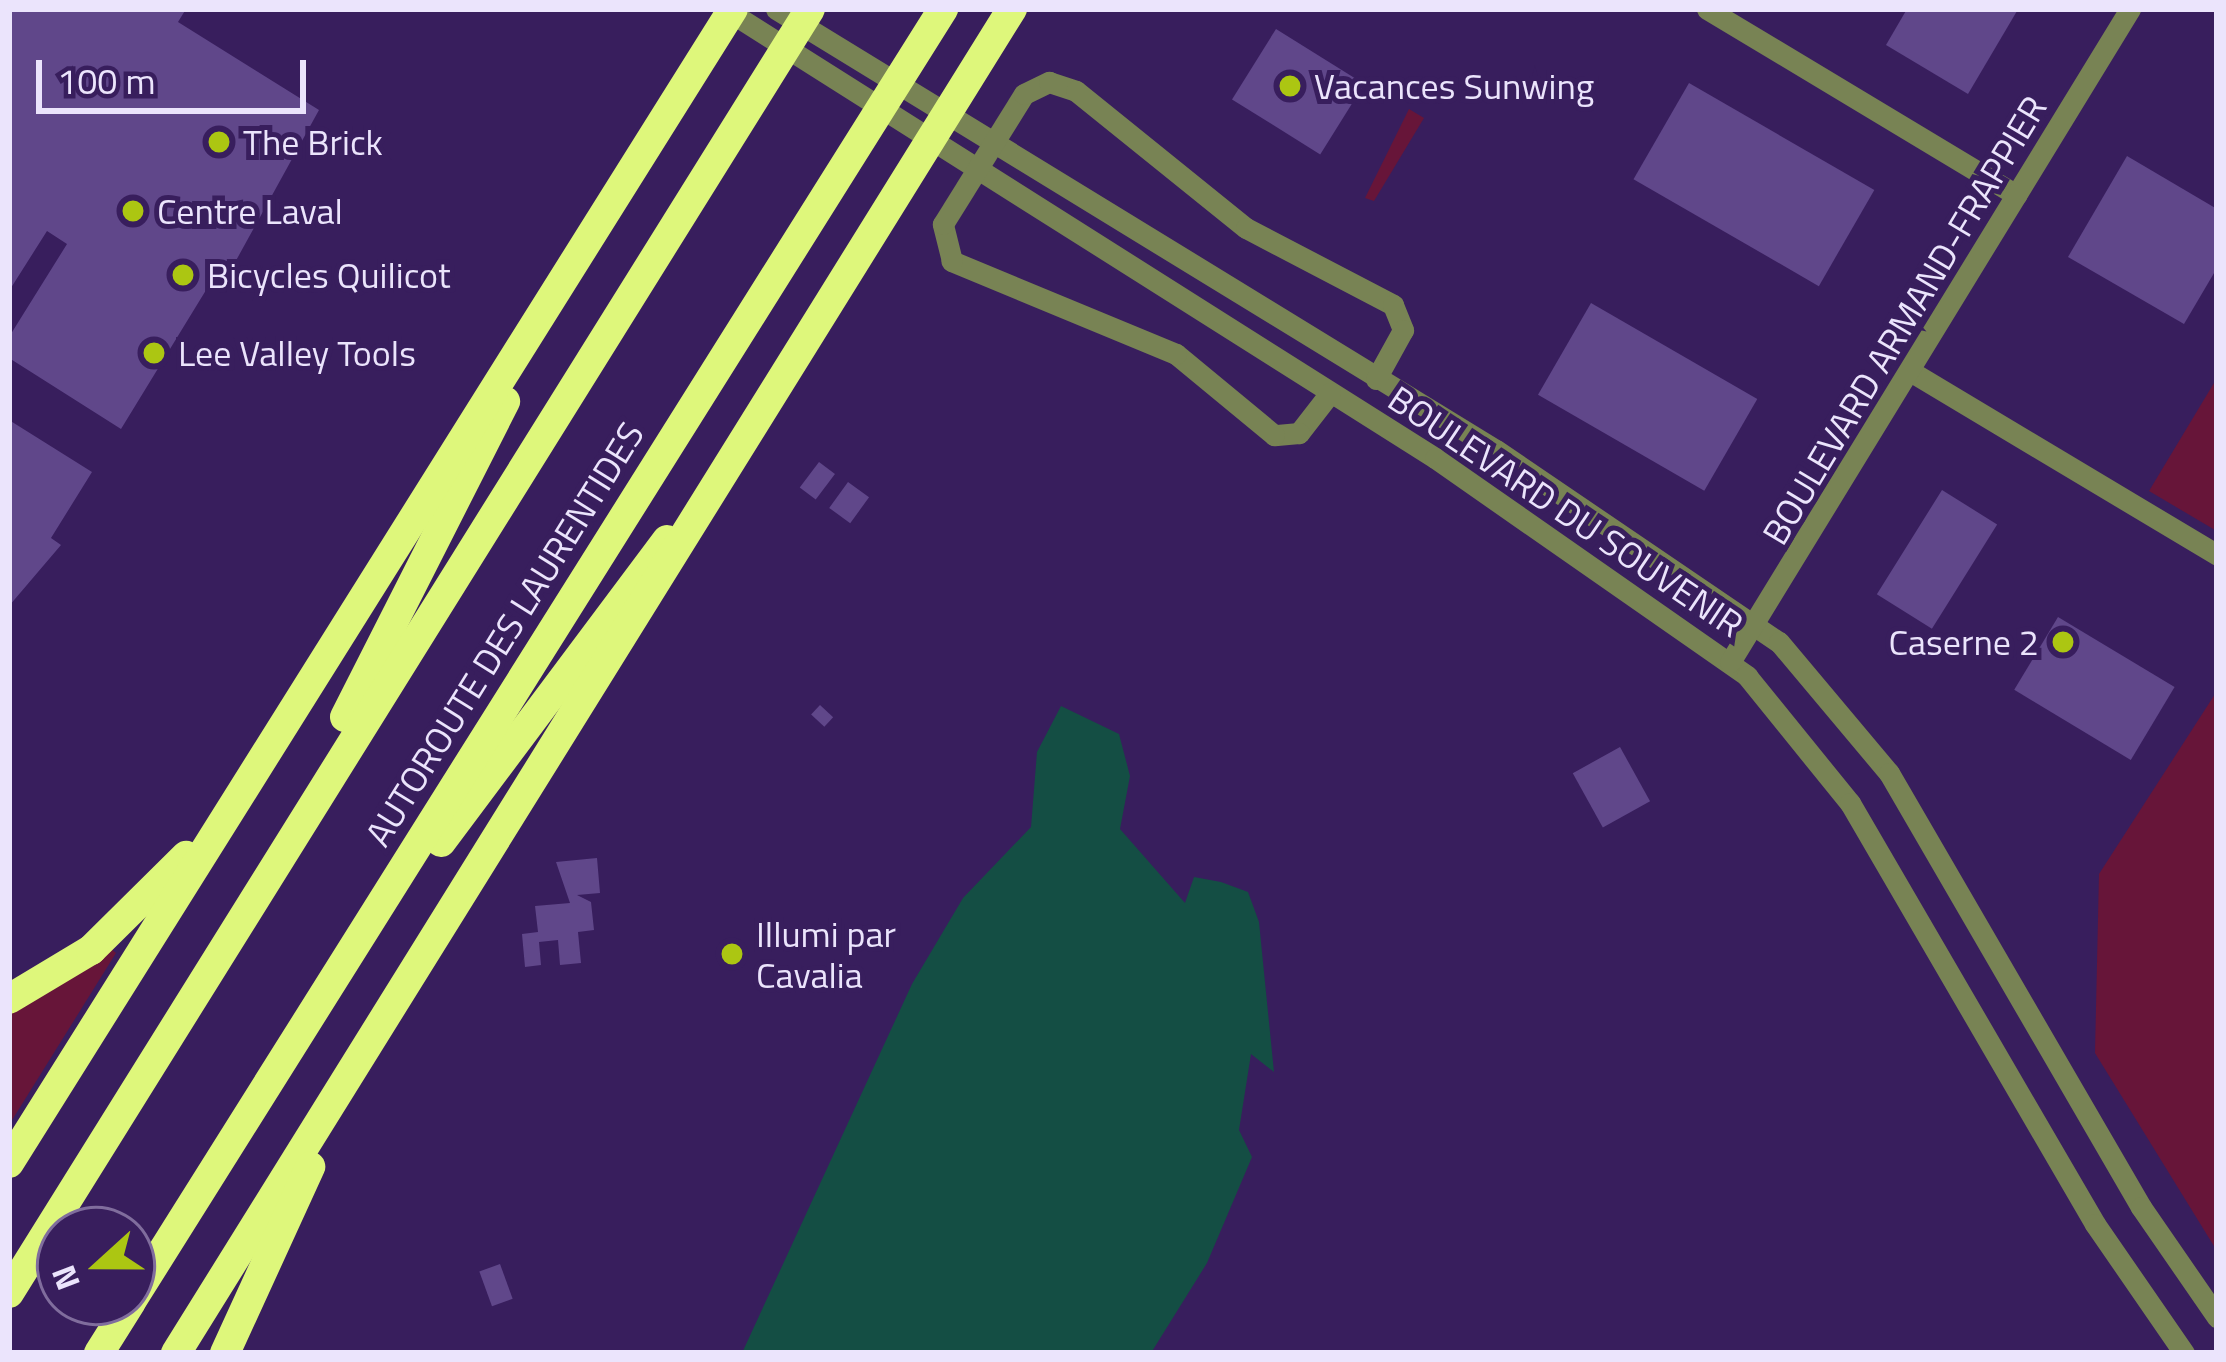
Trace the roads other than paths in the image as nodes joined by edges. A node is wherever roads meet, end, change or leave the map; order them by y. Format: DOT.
graph roads {
  1 [pos="729,9"];
  2 [pos="776,9"];
  3 [pos="810,9"];
  4 [pos="943,9"];
  5 [pos="1012,9"];
  6 [pos="1707,9"];
  7 [pos="2129,9"];
  8 [pos="2016,195"];
  9 [pos="546,308"];
  10 [pos="1910,371"];
  11 [pos="1376,380"];
  12 [pos="1330,393"];
  13 [pos="713,486"];
  14 [pos="2213,548"];
  15 [pos="1759,625"];
  16 [pos="1730,662"];
  17 [pos="224,818"];
  18 [pos="280,851"];
  19 [pos="9,999"];
  20 [pos="304,1025"];
  21 [pos="353,1069"];
  22 [pos="9,1163"];
  23 [pos="156,1261"];
  24 [pos="9,1292"];
  25 [pos="2217,1317"];
  26 [pos="116,1326"];
  27 [pos="99,1353"];
  28 [pos="176,1353"];
  29 [pos="225,1353"];
  30 [pos="2184,1353"];
  1 -- 9 [label="highway"];
  1 -- 12 [label="street, BOULEVARD DU SOUVENIR"];
  2 -- 11 [label="street, BOULEVARD DU SOUVENIR"];
  3 -- 18 [label="highway, AUTOROUTE DES LAURENTIDES"];
  4 -- 20 [label="highway, AUTOROUTE DES LAURENTIDES"];
  5 -- 13 [label="highway"];
  6 -- 8 [label="street"];
  7 -- 8 [label="street, BOULEVARD ARMAND-FRAPPIER"];
  8 -- 10 [label="street, BOULEVARD ARMAND-FRAPPIER"];
  9 -- 17 [label="highway"];
  9 -- 18 [label="highway"];
  10 -- 14 [label="street"];
  10 -- 15 [label="street, BOULEVARD ARMAND-FRAPPIER"];
  11 -- 12 [label="street"];
  11 -- 15 [label="street, BOULEVARD DU SOUVENIR"];
  12 -- 16 [label="street, BOULEVARD DU SOUVENIR"];
  13 -- 20 [label="highway"];
  13 -- 21 [label="highway"];
  15 -- 16 [label="street, BOULEVARD ARMAND-FRAPPIER"];
  15 -- 25 [label="street, BOULEVARD DU SOUVENIR"];
  16 -- 30 [label="street, BOULEVARD DU SOUVENIR"];
  17 -- 19 [label="highway"];
  17 -- 22 [label="highway"];
  18 -- 24 [label="highway, AUTOROUTE DES LAURENTIDES"];
  20 -- 23 [label="highway, AUTOROUTE DES LAURENTIDES"];
  21 -- 28 [label="highway"];
  21 -- 29 [label="highway"];
  26 -- 27 [label="highway, AUTOROUTE DES LAURENTIDES"];
}
